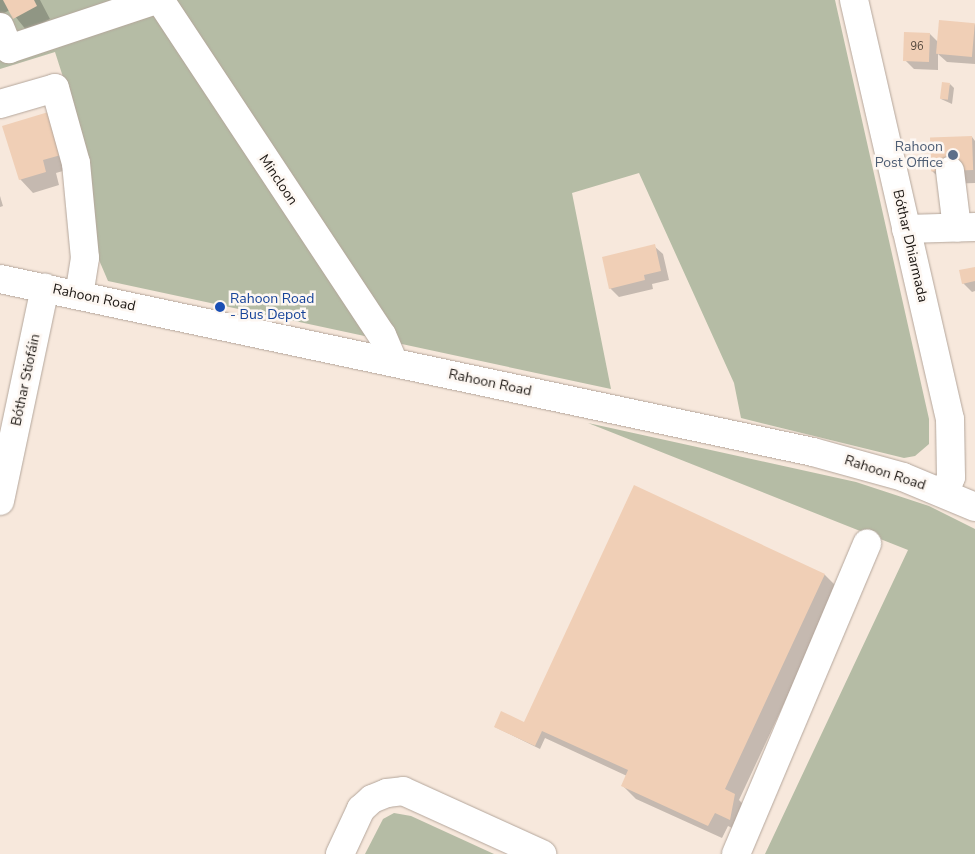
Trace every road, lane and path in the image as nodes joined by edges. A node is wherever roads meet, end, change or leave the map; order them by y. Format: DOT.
graph roads {
  1 [pos="156,0"];
  2 [pos="160,0"];
  3 [pos="854,0"];
  4 [pos="0,27"];
  5 [pos="0,104"];
  6 [pos="950,171"];
  7 [pos="966,227"];
  8 [pos="906,229"];
  9 [pos="0,279"];
  10 [pos="45,288"];
  11 [pos="79,295"];
  12 [pos="392,361"];
  13 [pos="945,493"];
  14 [pos="0,501"];
  15 [pos="975,507"];
  16 [pos="867,544"];
  17 [pos="340,854"];
  18 [pos="542,854"];
  19 [pos="736,854"];
  1 -- 4 [label="street"];
  2 -- 12 [label="street, Mincloon"];
  3 -- 8 [label="street, Bóthar Dhiarmada"];
  5 -- 11 [label="street"];
  6 -- 7 [label="street"];
  7 -- 8 [label="street"];
  8 -- 13 [label="street, Bóthar Dhiarmada"];
  9 -- 10 [label="street, Rahoon Road"];
  10 -- 11 [label="street, Rahoon Road"];
  10 -- 14 [label="street, Bóthar Stiofáin"];
  11 -- 12 [label="street, Rahoon Road"];
  12 -- 13 [label="street, Rahoon Road"];
  13 -- 15 [label="street, Rahoon Road"];
  16 -- 19 [label="street"];
  17 -- 18 [label="street"];
}
